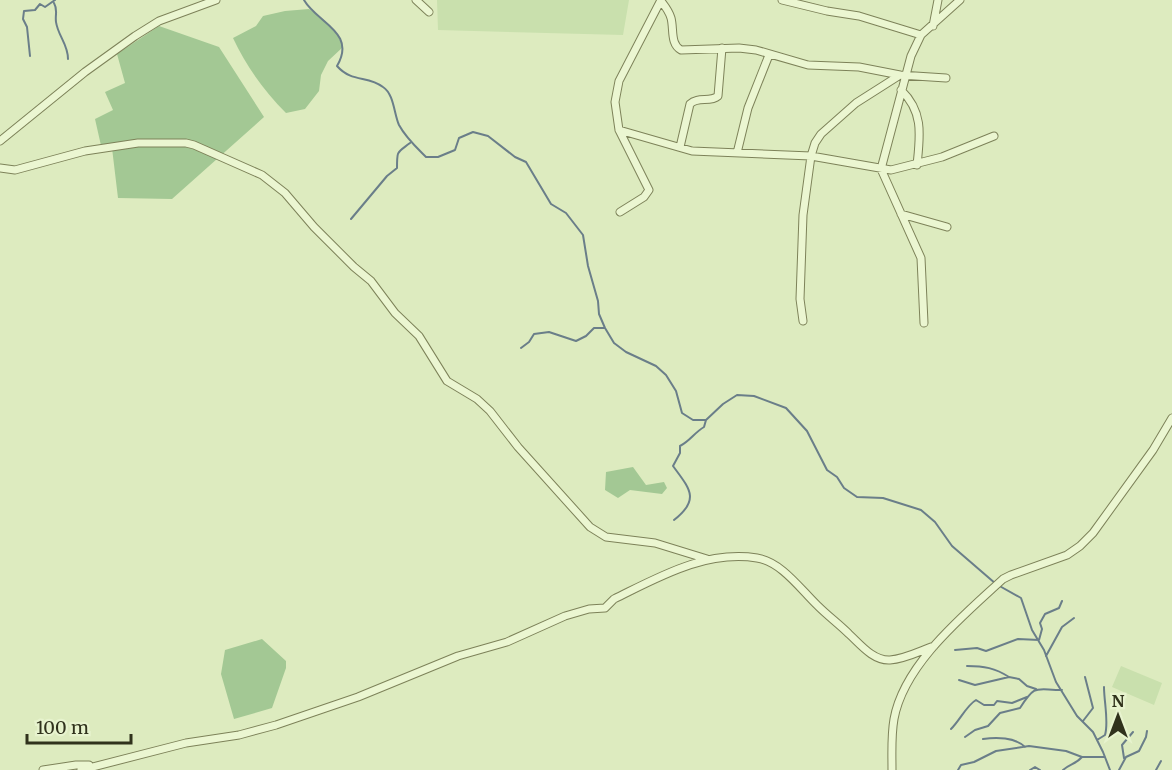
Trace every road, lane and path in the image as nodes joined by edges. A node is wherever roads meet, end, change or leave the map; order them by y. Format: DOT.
graph roads {
  1 [pos="216,0"];
  2 [pos="416,0"];
  3 [pos="661,0"];
  4 [pos="782,0"];
  5 [pos="938,0"];
  6 [pos="960,0"];
  7 [pos="429,12"];
  8 [pos="933,26"];
  9 [pos="921,35"];
  10 [pos="722,48"];
  11 [pos="769,55"];
  12 [pos="902,76"];
  13 [pos="946,78"];
  14 [pos="901,90"];
  15 [pos="619,130"];
  16 [pos="994,135"];
  17 [pos="0,141"];
  18 [pos="680,147"];
  19 [pos="737,153"];
  20 [pos="811,156"];
  21 [pos="917,165"];
  22 [pos="0,168"];
  23 [pos="881,169"];
  24 [pos="620,212"];
  25 [pos="901,214"];
  26 [pos="947,227"];
  27 [pos="803,321"];
  28 [pos="924,323"];
  29 [pos="1172,418"];
  30 [pos="706,560"];
  31 [pos="934,646"];
  32 [pos="98,765"];
  33 [pos="42,770"];
  34 [pos="81,770"];
  35 [pos="892,770"];
  1 -- 17 [label="street"];
  2 -- 7 [label="street"];
  3 -- 10 [label="street"];
  3 -- 15 [label="street"];
  4 -- 9 [label="street"];
  5 -- 8 [label="street"];
  6 -- 8 [label="street"];
  8 -- 9 [label="street"];
  9 -- 12 [label="street"];
  10 -- 11 [label="street"];
  10 -- 18 [label="street"];
  11 -- 12 [label="street"];
  11 -- 19 [label="street"];
  12 -- 13 [label="street"];
  12 -- 14 [label="street"];
  12 -- 20 [label="street"];
  14 -- 21 [label="street"];
  14 -- 23 [label="street"];
  15 -- 18 [label="street"];
  15 -- 24 [label="street"];
  16 -- 21 [label="street"];
  18 -- 19 [label="street"];
  19 -- 20 [label="street"];
  20 -- 23 [label="street"];
  20 -- 27 [label="street"];
  21 -- 23 [label="street"];
  22 -- 30 [label="street"];
  23 -- 25 [label="street"];
  25 -- 26 [label="street"];
  25 -- 28 [label="street"];
  29 -- 31 [label="street"];
  30 -- 31 [label="street"];
  30 -- 32 [label="street"];
  31 -- 35 [label="street"];
  32 -- 33 [label="street"];
  32 -- 34 [label="street"];
}
